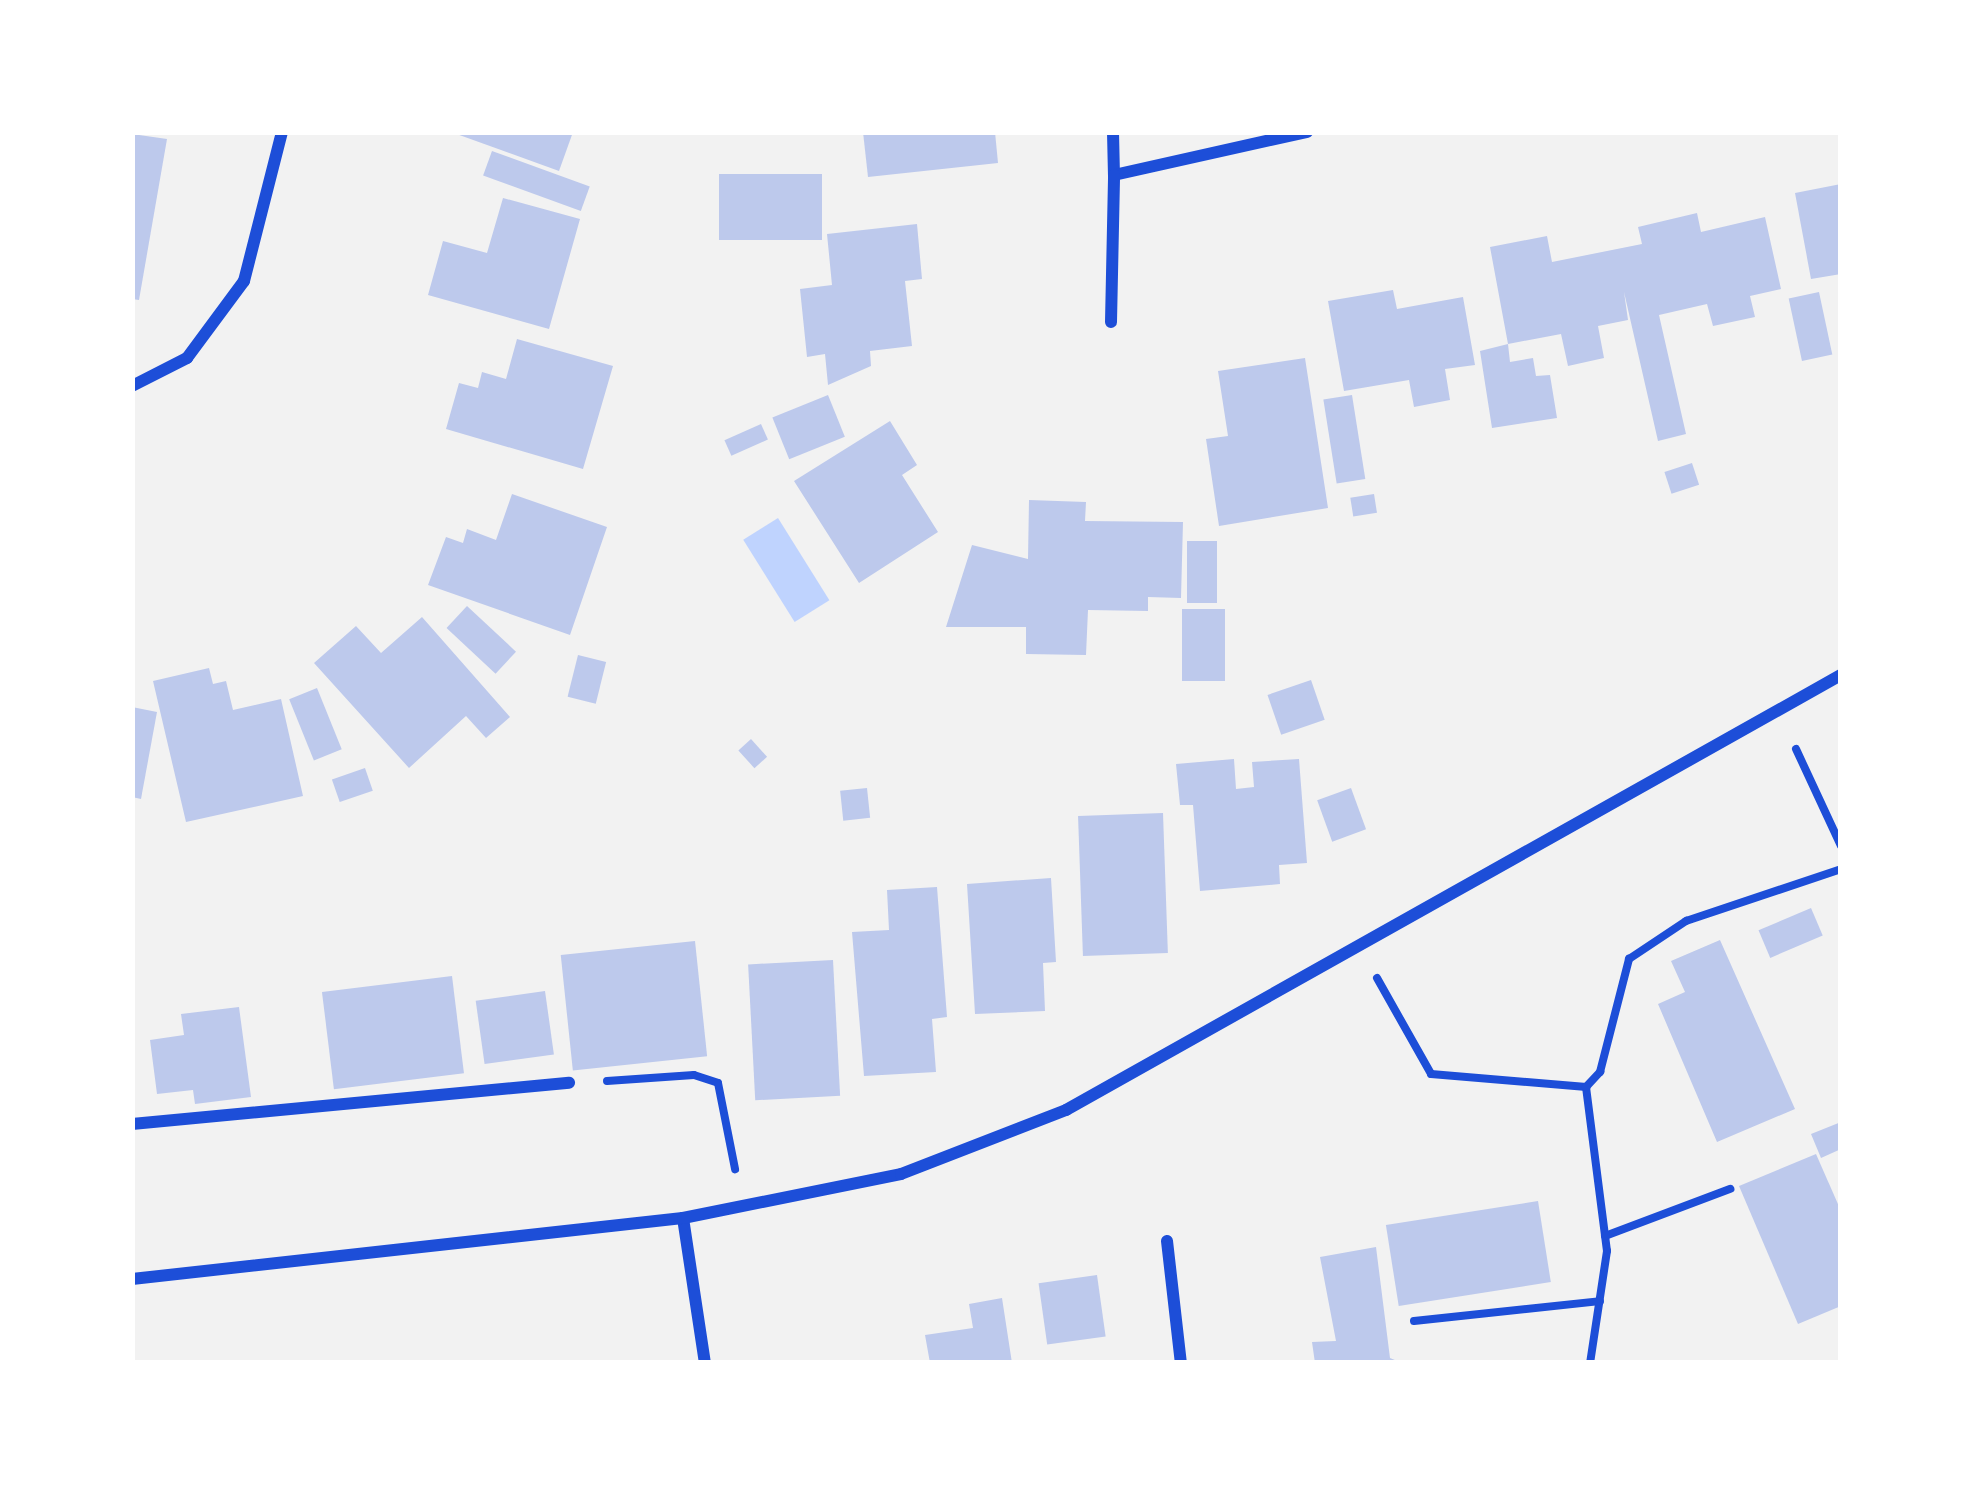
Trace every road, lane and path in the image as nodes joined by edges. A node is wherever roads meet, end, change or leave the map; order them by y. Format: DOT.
graph roads {
  1 [pos="282,132"];
  2 [pos="1113,132"];
  3 [pos="1307,132"];
  4 [pos="1114,175"];
  5 [pos="1111,322"];
  6 [pos="132,386"];
  7 [pos="1841,675"];
  8 [pos="1778,711"];
  9 [pos="1841,845"];
  10 [pos="1841,869"];
  11 [pos="1360,947"];
  12 [pos="569,1083"];
  13 [pos="1586,1087"];
  14 [pos="132,1124"];
  15 [pos="1730,1190"];
  16 [pos="740,1207"];
  17 [pos="683,1218"];
  18 [pos="1606,1236"];
  19 [pos="1167,1241"];
  20 [pos="132,1280"];
  21 [pos="1600,1301"];
  22 [pos="1414,1322"];
  23 [pos="705,1363"];
  24 [pos="1181,1363"];
  25 [pos="1590,1363"];
  1 -- 6 [label="street"];
  2 -- 4 [label="street"];
  3 -- 4 [label="street"];
  4 -- 5 [label="street"];
  7 -- 8 [label="street"];
  8 -- 9 [label="path"];
  8 -- 11 [label="street"];
  10 -- 13 [label="path"];
  11 -- 13 [label="path"];
  11 -- 16 [label="street"];
  12 -- 14 [label="street"];
  12 -- 16 [label="path"];
  13 -- 18 [label="path"];
  15 -- 18 [label="path"];
  16 -- 17 [label="street"];
  17 -- 20 [label="street"];
  17 -- 23 [label="street"];
  18 -- 21 [label="path"];
  19 -- 24 [label="street"];
  21 -- 22 [label="path"];
  21 -- 25 [label="path"];
}
